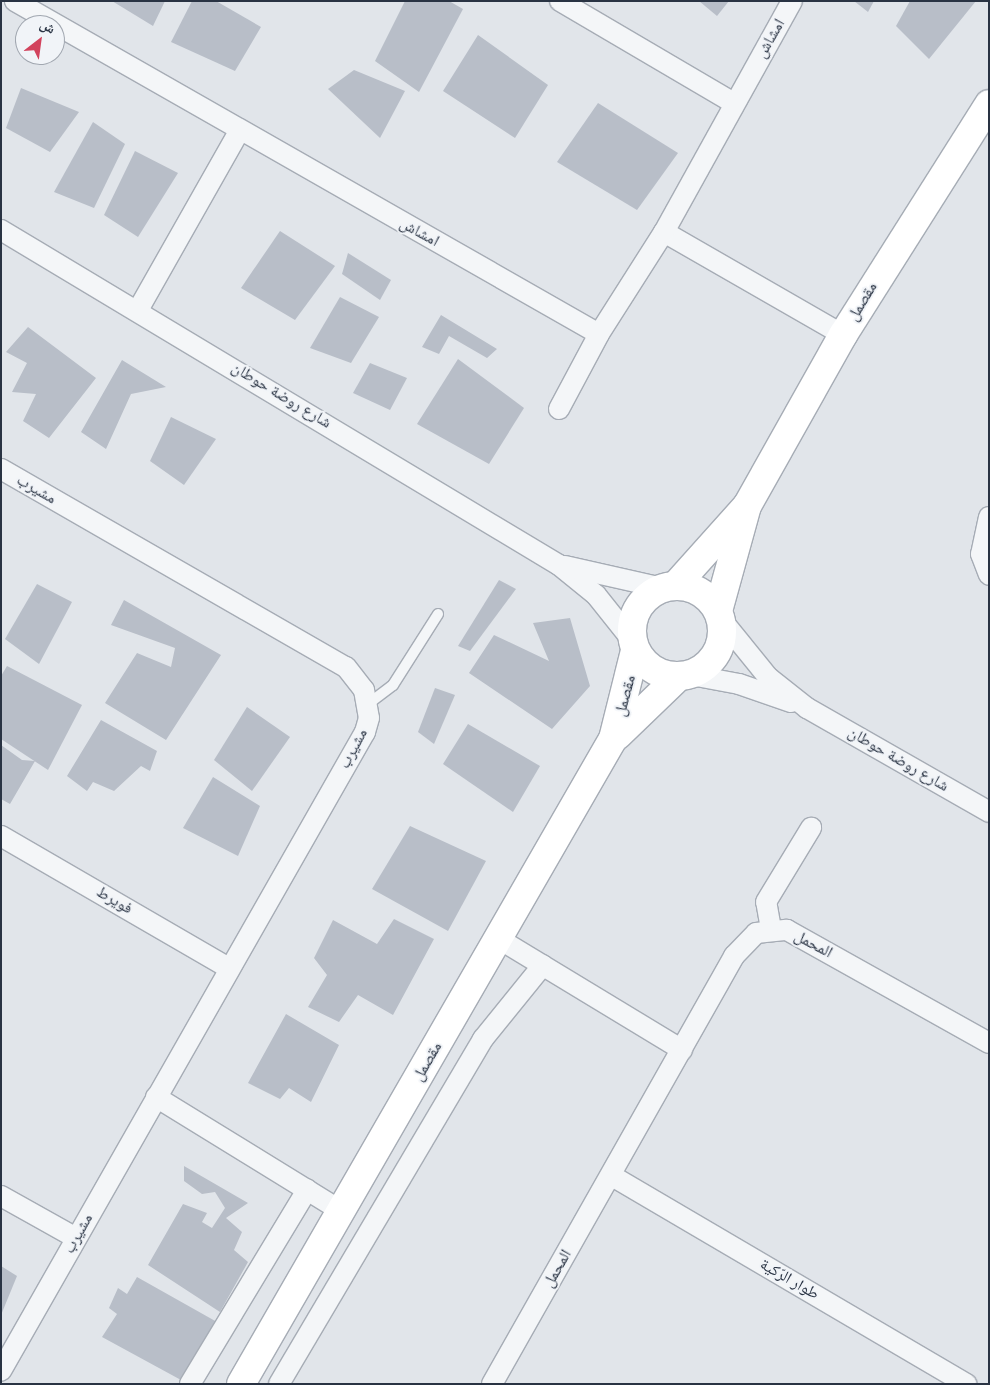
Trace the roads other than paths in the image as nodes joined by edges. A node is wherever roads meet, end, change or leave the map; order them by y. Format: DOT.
graph roads {
  1 [pos="15,1"];
  2 [pos="560,1"];
  3 [pos="792,1"];
  4 [pos="734,103"];
  5 [pos="989,104"];
  6 [pos="238,133"];
  7 [pos="1,230"];
  8 [pos="664,232"];
  9 [pos="138,310"];
  10 [pos="599,334"];
  11 [pos="843,335"];
  12 [pos="558,409"];
  13 [pos="1,470"];
  14 [pos="747,506"];
  15 [pos="989,517"];
  16 [pos="559,565"];
  17 [pos="989,575"];
  18 [pos="669,587"];
  19 [pos="438,614"];
  20 [pos="719,615"];
  21 [pos="633,645"];
  22 [pos="684,676"];
  23 [pos="368,704"];
  24 [pos="807,708"];
  25 [pos="613,740"];
  26 [pos="989,812"];
  27 [pos="810,828"];
  28 [pos="1,836"];
  29 [pos="771,929"];
  30 [pos="500,939"];
  31 [pos="543,966"];
  32 [pos="228,967"];
  33 [pos="989,1043"];
  34 [pos="682,1050"];
  35 [pos="156,1097"];
  36 [pos="612,1176"];
  37 [pos="307,1190"];
  38 [pos="1,1196"];
  39 [pos="341,1211"];
  40 [pos="76,1238"];
  41 [pos="1,1371"];
  42 [pos="190,1384"];
  43 [pos="240,1384"];
  44 [pos="279,1384"];
  45 [pos="492,1384"];
  46 [pos="967,1384"];
  1 -- 6 [label="street, امشاش"];
  2 -- 4 [label="street"];
  3 -- 4 [label="street, امشاش"];
  4 -- 8 [label="street, امشاش"];
  5 -- 11 [label="street, مقصمل"];
  6 -- 9 [label="street"];
  6 -- 10 [label="street, امشاش"];
  7 -- 9 [label="street, شارع روضة حوطان"];
  8 -- 10 [label="street, امشاش"];
  8 -- 11 [label="street"];
  9 -- 16 [label="street, شارع روضة حوطان"];
  10 -- 12 [label="street, امشاش"];
  11 -- 14 [label="street, مقصمل"];
  13 -- 23 [label="street, مشيرب"];
  14 -- 18 [label="street, مقصمل"];
  14 -- 20 [label="street, مقصمل"];
  15 -- 17 [label="street"];
  16 -- 18 [label="street, شارع روضة حوطان"];
  16 -- 21 [label="street, شارع روضة حوطان"];
  18 -- 20 [label="street"];
  18 -- 21 [label="street"];
  19 -- 23 [label="lane"];
  20 -- 22 [label="street"];
  20 -- 24 [label="street, شارع روضة حوطان"];
  21 -- 22 [label="street"];
  21 -- 25 [label="street, مقصمل"];
  22 -- 24 [label="street, شارع روضة حوطان"];
  22 -- 25 [label="street, مقصمل"];
  23 -- 32 [label="street, مشيرب"];
  24 -- 26 [label="street, شارع روضة حوطان"];
  25 -- 30 [label="street, مقصمل"];
  27 -- 29 [label="street"];
  28 -- 32 [label="street, فويرط"];
  29 -- 33 [label="street, المحمل"];
  29 -- 34 [label="street, المحمل"];
  30 -- 31 [label="street"];
  30 -- 39 [label="street, مقصمل"];
  31 -- 34 [label="street"];
  31 -- 44 [label="street"];
  32 -- 35 [label="street, مشيرب"];
  34 -- 36 [label="street, المحمل"];
  35 -- 37 [label="street"];
  35 -- 40 [label="street, مشيرب"];
  36 -- 45 [label="street, المحمل"];
  36 -- 46 [label="street, طوار الرّكية"];
  37 -- 39 [label="street"];
  37 -- 42 [label="street"];
  38 -- 40 [label="street"];
  39 -- 43 [label="street, مقصمل"];
  40 -- 41 [label="street, مشيرب"];
}
